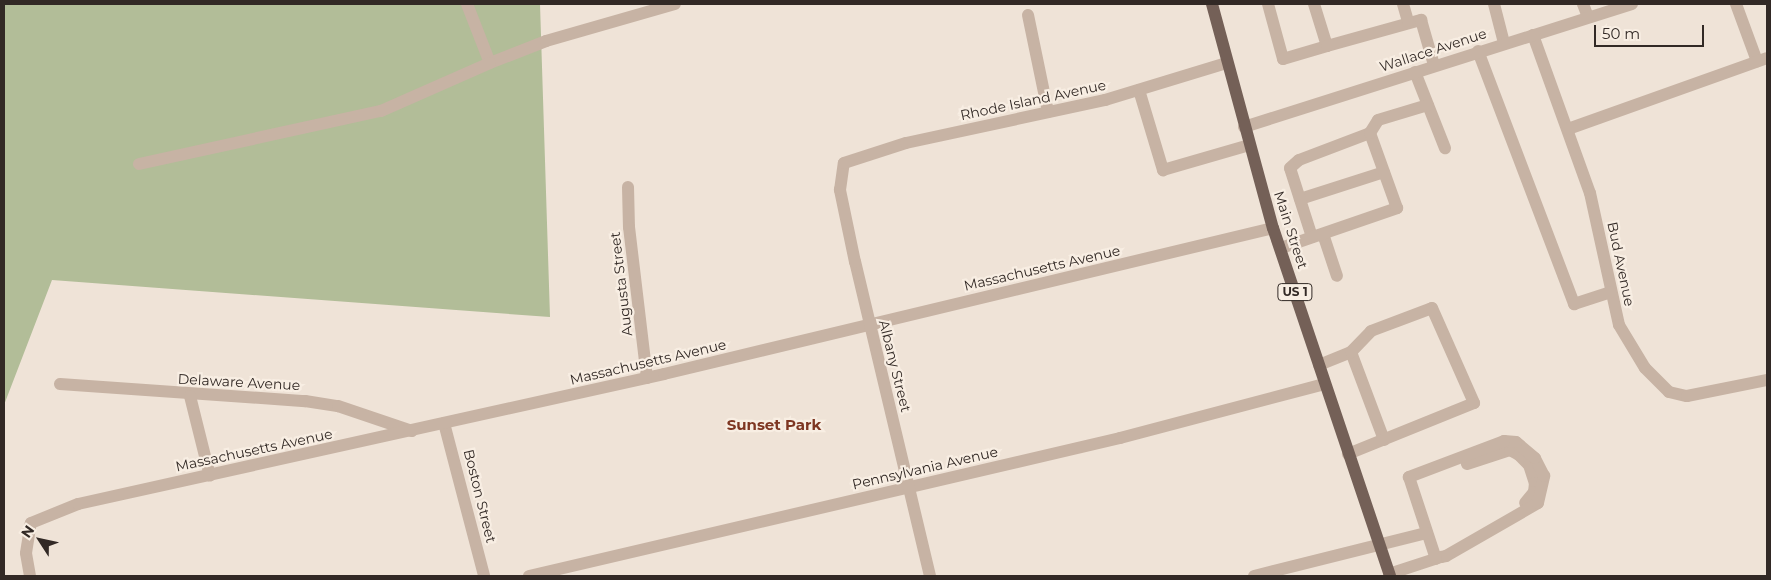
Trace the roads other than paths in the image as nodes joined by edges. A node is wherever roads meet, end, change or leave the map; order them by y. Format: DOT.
graph roads {
  1 [pos="467,4"];
  2 [pos="675,4"];
  3 [pos="1212,4"];
  4 [pos="1268,4"];
  5 [pos="1314,4"];
  6 [pos="1403,4"];
  7 [pos="1494,4"];
  8 [pos="1583,4"];
  9 [pos="1632,4"];
  10 [pos="1736,4"];
  11 [pos="635,9"];
  12 [pos="1028,15"];
  13 [pos="1588,18"];
  14 [pos="1408,22"];
  15 [pos="1533,35"];
  16 [pos="1504,43"];
  17 [pos="1327,46"];
  18 [pos="1478,51"];
  19 [pos="1762,60"];
  20 [pos="490,63"];
  21 [pos="1227,63"];
  22 [pos="1434,65"];
  23 [pos="1415,72"];
  24 [pos="1140,90"];
  25 [pos="1428,105"];
  26 [pos="1048,112"];
  27 [pos="1244,127"];
  28 [pos="1568,128"];
  29 [pos="1370,133"];
  30 [pos="1250,145"];
  31 [pos="1445,148"];
  32 [pos="844,163"];
  33 [pos="139,164"];
  34 [pos="1384,172"];
  35 [pos="628,187"];
  36 [pos="1300,199"];
  37 [pos="1273,228"];
  38 [pos="1318,235"];
  39 [pos="1281,248"];
  40 [pos="1336,276"];
  41 [pos="1610,292"];
  42 [pos="869,324"];
  43 [pos="1352,352"];
  44 [pos="1319,365"];
  45 [pos="647,378"];
  46 [pos="1767,380"];
  47 [pos="60,384"];
  48 [pos="1325,384"];
  49 [pos="190,396"];
  50 [pos="444,424"];
  51 [pos="412,431"];
  52 [pos="1384,440"];
  53 [pos="1348,454"];
  54 [pos="210,476"];
  55 [pos="909,488"];
  56 [pos="1427,533"];
  57 [pos="1379,545"];
  58 [pos="1438,558"];
  59 [pos="1389,575"];
  60 [pos="30,576"];
  61 [pos="484,576"];
  62 [pos="529,576"];
  63 [pos="930,576"];
  64 [pos="1254,576"];
  1 -- 20 [label="street"];
  2 -- 11 [label="street"];
  3 -- 21 [label="main road, Main Street / US 1"];
  4 -- 17 [label="street"];
  5 -- 17 [label="street"];
  6 -- 14 [label="street"];
  7 -- 16 [label="street"];
  8 -- 13 [label="street"];
  9 -- 13 [label="street, Wallace Avenue"];
  10 -- 19 [label="street"];
  11 -- 20 [label="street"];
  12 -- 26 [label="street"];
  13 -- 15 [label="street, Wallace Avenue"];
  14 -- 17 [label="street"];
  14 -- 22 [label="street"];
  15 -- 16 [label="street, Wallace Avenue"];
  15 -- 28 [label="street, Bud Avenue"];
  16 -- 18 [label="street, Wallace Avenue"];
  18 -- 22 [label="street, Wallace Avenue"];
  18 -- 41 [label="street"];
  19 -- 28 [label="street"];
  20 -- 33 [label="street"];
  21 -- 24 [label="street, Rhode Island Avenue"];
  21 -- 27 [label="main road, Main Street / US 1"];
  22 -- 23 [label="street, Wallace Avenue"];
  23 -- 25 [label="street"];
  23 -- 27 [label="street, Wallace Avenue"];
  24 -- 26 [label="street, Rhode Island Avenue"];
  24 -- 30 [label="street"];
  25 -- 29 [label="street"];
  25 -- 31 [label="street"];
  26 -- 32 [label="street, Rhode Island Avenue"];
  27 -- 30 [label="main road, Main Street / US 1"];
  28 -- 41 [label="street, Bud Avenue"];
  29 -- 34 [label="street"];
  29 -- 36 [label="street"];
  30 -- 37 [label="main road, Main Street / US 1"];
  32 -- 42 [label="street, Albany Street"];
  34 -- 36 [label="street"];
  34 -- 38 [label="street"];
  35 -- 45 [label="street, Augusta Street"];
  36 -- 38 [label="street"];
  37 -- 39 [label="main road, Main Street / US 1"];
  37 -- 42 [label="street, Massachusetts Avenue"];
  38 -- 39 [label="street"];
  38 -- 40 [label="street"];
  39 -- 44 [label="main road, Main Street / US 1"];
  41 -- 46 [label="street, Bud Avenue"];
  42 -- 45 [label="street, Massachusetts Avenue"];
  42 -- 55 [label="street, Albany Street"];
  43 -- 44 [label="street"];
  43 -- 52 [label="street"];
  43 -- 52 [label="street"];
  44 -- 48 [label="main road, Main Street / US 1"];
  45 -- 50 [label="street, Massachusetts Avenue"];
  47 -- 49 [label="street, Delaware Avenue"];
  48 -- 53 [label="main road, Main Street / US 1"];
  48 -- 55 [label="street, Pennsylvania Avenue"];
  49 -- 51 [label="street, Delaware Avenue"];
  49 -- 54 [label="street"];
  50 -- 51 [label="street, Massachusetts Avenue"];
  50 -- 61 [label="street, Boston Street"];
  51 -- 54 [label="street, Massachusetts Avenue"];
  52 -- 53 [label="street"];
  53 -- 57 [label="main road, Main Street / US 1"];
  54 -- 60 [label="street, Massachusetts Avenue"];
  55 -- 62 [label="street, Pennsylvania Avenue"];
  55 -- 63 [label="street, Albany Street"];
  56 -- 57 [label="street"];
  56 -- 58 [label="street"];
  56 -- 58 [label="street"];
  57 -- 59 [label="main road, Main Street / US 1"];
  57 -- 64 [label="street"];
  58 -- 59 [label="street"];
}
